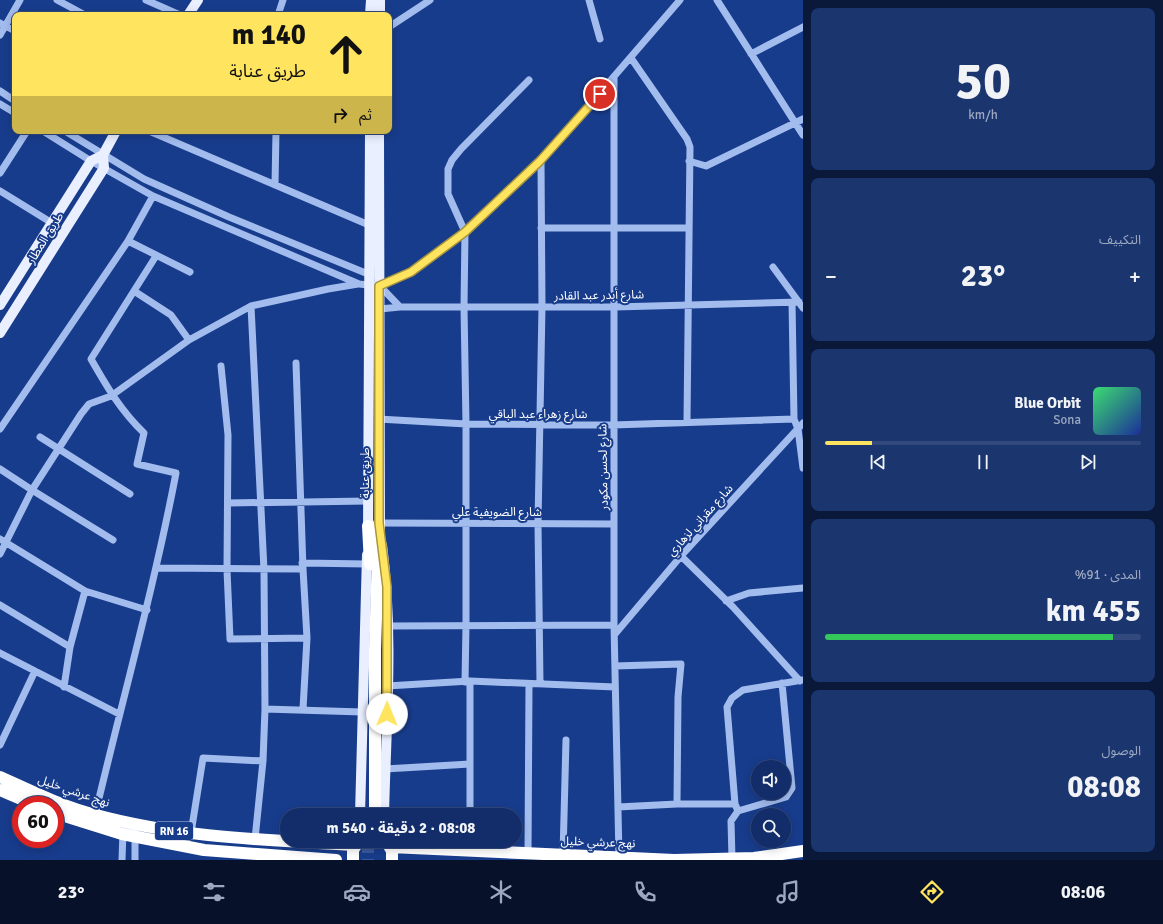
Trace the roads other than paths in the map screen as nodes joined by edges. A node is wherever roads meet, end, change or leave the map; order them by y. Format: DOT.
graph roads {
  1 [pos="20,0"];
  2 [pos="57,0"];
  3 [pos="146,0"];
  4 [pos="198,0"];
  5 [pos="283,0"];
  6 [pos="371,0"];
  7 [pos="380,0"];
  8 [pos="430,0"];
  9 [pos="589,0"];
  10 [pos="680,0"];
  11 [pos="717,0"];
  12 [pos="79,12"];
  13 [pos="173,12"];
  14 [pos="190,12"];
  15 [pos="279,12"];
  16 [pos="370,12"];
  17 [pos="380,12"];
  18 [pos="3,24"];
  19 [pos="392,25"];
  20 [pos="803,27"];
  21 [pos="12,29"];
  22 [pos="0,35"];
  23 [pos="600,39"];
  24 [pos="751,54"];
  25 [pos="631,58"];
  26 [pos="614,77"];
  27 [pos="529,80"];
  28 [pos="0,91"];
  29 [pos="12,98"];
  30 [pos="0,104"];
  31 [pos="12,112"];
  32 [pos="803,119"];
  33 [pos="795,123"];
  34 [pos="26,134"];
  35 [pos="48,134"];
  36 [pos="70,134"];
  37 [pos="114,134"];
  38 [pos="156,134"];
  39 [pos="276,134"];
  40 [pos="370,134"];
  41 [pos="379,134"];
  42 [pos="803,136"];
  43 [pos="103,155"];
  44 [pos="689,160"];
  45 [pos="91,161"];
  46 [pos="540,161"];
  47 [pos="104,168"];
  48 [pos="0,173"];
  49 [pos="275,184"];
  50 [pos="0,191"];
  51 [pos="152,196"];
  52 [pos="52,223"];
  53 [pos="369,225"];
  54 [pos="541,228"];
  55 [pos="614,228"];
  56 [pos="688,228"];
  57 [pos="465,232"];
  58 [pos="128,241"];
  59 [pos="156,256"];
  60 [pos="773,267"];
  61 [pos="190,272"];
  62 [pos="368,274"];
  63 [pos="363,285"];
  64 [pos="379,286"];
  65 [pos="134,291"];
  66 [pos="798,304"];
  67 [pos="0,305"];
  68 [pos="689,305"];
  69 [pos="251,306"];
  70 [pos="464,307"];
  71 [pos="542,307"];
  72 [pos="615,307"];
  73 [pos="400,308"];
  74 [pos="380,309"];
  75 [pos="0,333"];
  76 [pos="189,340"];
  77 [pos="296,363"];
  78 [pos="221,366"];
  79 [pos="111,396"];
  80 [pos="378,419"];
  81 [pos="794,419"];
  82 [pos="687,422"];
  83 [pos="466,424"];
  84 [pos="539,425"];
  85 [pos="613,425"];
  86 [pos="800,426"];
  87 [pos="0,429"];
  88 [pos="40,437"];
  89 [pos="58,449"];
  90 [pos="803,468"];
  91 [pos="0,469"];
  92 [pos="32,490"];
  93 [pos="130,494"];
  94 [pos="368,501"];
  95 [pos="262,502"];
  96 [pos="228,503"];
  97 [pos="301,503"];
  98 [pos="466,523"];
  99 [pos="538,523"];
  100 [pos="374,524"];
  101 [pos="614,524"];
  102 [pos="113,540"];
  103 [pos="3,541"];
  104 [pos="0,554"];
  105 [pos="681,556"];
  106 [pos="367,564"];
  107 [pos="302,566"];
  108 [pos="157,568"];
  109 [pos="227,570"];
  110 [pos="264,570"];
  111 [pos="803,588"];
  112 [pos="85,591"];
  113 [pos="726,601"];
  114 [pos="0,605"];
  115 [pos="147,610"];
  116 [pos="466,625"];
  117 [pos="540,625"];
  118 [pos="614,625"];
  119 [pos="388,626"];
  120 [pos="615,634"];
  121 [pos="264,638"];
  122 [pos="307,638"];
  123 [pos="70,647"];
  124 [pos="0,653"];
  125 [pos="615,666"];
  126 [pos="36,671"];
  127 [pos="801,680"];
  128 [pos="467,682"];
  129 [pos="782,683"];
  130 [pos="540,684"];
  131 [pos="529,685"];
  132 [pos="387,686"];
  133 [pos="64,687"];
  134 [pos="615,687"];
  135 [pos="265,709"];
  136 [pos="303,709"];
  137 [pos="362,712"];
  138 [pos="119,714"];
  139 [pos="566,740"];
  140 [pos="0,745"];
  141 [pos="263,761"];
  142 [pos="470,764"];
  143 [pos="385,769"];
  144 [pos="0,777"];
  145 [pos="0,790"];
  146 [pos="14,796"];
  147 [pos="677,804"];
  148 [pos="618,807"];
  149 [pos="360,808"];
  150 [pos="367,808"];
  151 [pos="375,808"];
  152 [pos="384,808"];
  153 [pos="470,808"];
  154 [pos="736,808"];
  155 [pos="64,815"];
  156 [pos="95,815"];
  157 [pos="129,822"];
  158 [pos="191,833"];
  159 [pos="122,834"];
  160 [pos="136,837"];
  161 [pos="255,839"];
  162 [pos="280,840"];
  163 [pos="354,848"];
  164 [pos="390,848"];
  165 [pos="492,848"];
  166 [pos="803,851"];
  167 [pos="528,853"];
  168 [pos="563,855"];
  169 [pos="619,857"];
  170 [pos="732,859"];
  171 [pos="122,860"];
  172 [pos="135,860"];
  173 [pos="335,860"];
  174 [pos="353,860"];
  175 [pos="392,860"];
  1 -- 18 [label="street"];
  2 -- 12 [label="street"];
  3 -- 13 [label="street"];
  4 -- 14 [label="main road"];
  5 -- 15 [label="street"];
  6 -- 16 [label="main road"];
  7 -- 17 [label="main road"];
  8 -- 19 [label="street"];
  9 -- 23 [label="street"];
  10 -- 25 [label="street"];
  11 -- 24 [label="street"];
  18 -- 21 [label="street"];
  18 -- 22 [label="street"];
  20 -- 24 [label="street"];
  24 -- 33 [label="street"];
  25 -- 26 [label="street"];
  25 -- 44 [label="street"];
  26 -- 46 [label="street"];
  26 -- 55 [label="street, شارع لحسن مكودر"];
  27 -- 57 [label="street"];
  28 -- 29 [label="street"];
  30 -- 31 [label="street"];
  32 -- 33 [label="street"];
  33 -- 42 [label="street"];
  33 -- 44 [label="street"];
  34 -- 48 [label="street"];
  35 -- 45 [label="street"];
  36 -- 43 [label="street"];
  37 -- 43 [label="main road"];
  38 -- 49 [label="street"];
  39 -- 49 [label="street"];
  40 -- 53 [label="main road, طريق عنابة"];
  41 -- 64 [label="main road, طريق عنابة"];
  43 -- 45 [label="main road"];
  43 -- 47 [label="main road"];
  43 -- 62 [label="street"];
  44 -- 56 [label="street"];
  45 -- 47 [label="street"];
  45 -- 52 [label="main road, طريق المطار"];
  46 -- 54 [label="street"];
  46 -- 57 [label="street"];
  47 -- 51 [label="street"];
  47 -- 75 [label="main road, طريق المطار"];
  49 -- 53 [label="street"];
  50 -- 52 [label="street"];
  51 -- 58 [label="street"];
  51 -- 63 [label="street"];
  52 -- 67 [label="main road, طريق المطار"];
  53 -- 62 [label="main road, طريق عنابة"];
  54 -- 55 [label="street"];
  54 -- 71 [label="street"];
  55 -- 56 [label="street"];
  55 -- 72 [label="street, شارع لحسن مكودر"];
  56 -- 68 [label="street"];
  57 -- 64 [label="street"];
  57 -- 70 [label="street"];
  58 -- 59 [label="street"];
  58 -- 87 [label="street"];
  59 -- 61 [label="street"];
  59 -- 65 [label="street"];
  60 -- 66 [label="street"];
  62 -- 63 [label="main road, طريق عنابة"];
  62 -- 64 [label="street"];
  63 -- 64 [label="street"];
  63 -- 69 [label="street"];
  63 -- 94 [label="main road, طريق عنابة"];
  64 -- 73 [label="street"];
  64 -- 74 [label="main road, طريق عنابة"];
  65 -- 76 [label="street"];
  65 -- 79 [label="street"];
  66 -- 68 [label="street, شارع أبدر عبد القادر"];
  66 -- 81 [label="street"];
  68 -- 72 [label="street, شارع أبدر عبد القادر"];
  68 -- 82 [label="street"];
  69 -- 76 [label="street"];
  69 -- 95 [label="street"];
  70 -- 71 [label="street, شارع أبدر عبد القادر"];
  70 -- 73 [label="street, شارع أبدر عبد القادر"];
  70 -- 83 [label="street"];
  71 -- 72 [label="street, شارع أبدر عبد القادر"];
  71 -- 84 [label="street"];
  72 -- 85 [label="street, شارع لحسن مكودر"];
  73 -- 74 [label="street, شارع أبدر عبد القادر"];
  74 -- 80 [label="main road, طريق عنابة"];
  76 -- 79 [label="street"];
  77 -- 97 [label="street"];
  78 -- 96 [label="street"];
  79 -- 89 [label="street"];
  79 -- 108 [label="street"];
  80 -- 83 [label="street, شارع زهراء عبد الباقي"];
  80 -- 100 [label="main road, طريق عنابة"];
  81 -- 82 [label="street, شارع زهراء عبد الباقي"];
  81 -- 86 [label="street"];
  82 -- 85 [label="street, شارع زهراء عبد الباقي"];
  83 -- 84 [label="street, شارع زهراء عبد الباقي"];
  83 -- 98 [label="street"];
  84 -- 85 [label="street, شارع زهراء عبد الباقي"];
  84 -- 99 [label="street"];
  85 -- 101 [label="street, شارع لحسن مكودر"];
  86 -- 90 [label="street"];
  86 -- 105 [label="street, شارع مقراني لزهاري"];
  88 -- 89 [label="street"];
  89 -- 92 [label="street"];
  89 -- 93 [label="street"];
  91 -- 92 [label="street"];
  92 -- 102 [label="street"];
  92 -- 103 [label="street"];
  94 -- 97 [label="street"];
  94 -- 100 [label="main road, طريق عنابة"];
  95 -- 96 [label="street"];
  95 -- 97 [label="street"];
  95 -- 110 [label="street"];
  96 -- 109 [label="street"];
  97 -- 107 [label="street"];
  98 -- 99 [label="street, شارع الضويفية علي"];
  98 -- 100 [label="street, شارع الضويفية علي"];
  98 -- 116 [label="street"];
  99 -- 101 [label="street, شارع الضويفية علي"];
  99 -- 117 [label="street"];
  100 -- 106 [label="main road"];
  100 -- 119 [label="main road"];
  100 -- 150 [label="highway, طريق عنابة"];
  100 -- 151 [label="highway, طريق عنابة"];
  101 -- 118 [label="street, شارع لحسن مكودر"];
  103 -- 104 [label="street"];
  103 -- 112 [label="street"];
  105 -- 113 [label="street"];
  105 -- 120 [label="street, شارع مقراني لزهاري"];
  106 -- 107 [label="street"];
  106 -- 137 [label="main road"];
  107 -- 110 [label="street"];
  107 -- 122 [label="street"];
  108 -- 109 [label="street"];
  108 -- 115 [label="street"];
  109 -- 110 [label="street"];
  109 -- 121 [label="street"];
  110 -- 121 [label="street"];
  111 -- 113 [label="street"];
  112 -- 115 [label="street"];
  112 -- 123 [label="street"];
  113 -- 127 [label="street"];
  114 -- 123 [label="street"];
  115 -- 138 [label="street"];
  116 -- 117 [label="street"];
  116 -- 119 [label="street"];
  116 -- 128 [label="street"];
  117 -- 118 [label="street"];
  117 -- 130 [label="street"];
  118 -- 120 [label="street, شارع لحسن مكودر"];
  119 -- 132 [label="main road"];
  120 -- 125 [label="street, شارع لحسن مكودر"];
  121 -- 122 [label="street"];
  121 -- 135 [label="street"];
  122 -- 136 [label="street"];
  123 -- 133 [label="street"];
  124 -- 126 [label="street"];
  125 -- 134 [label="street, شارع لحسن مكودر"];
  125 -- 147 [label="street"];
  126 -- 133 [label="street"];
  126 -- 140 [label="street"];
  127 -- 129 [label="street"];
  128 -- 131 [label="street"];
  128 -- 132 [label="street"];
  128 -- 142 [label="street"];
  129 -- 154 [label="street"];
  129 -- 154 [label="street"];
  130 -- 131 [label="street"];
  130 -- 134 [label="street"];
  131 -- 167 [label="street"];
  132 -- 143 [label="main road"];
  133 -- 138 [label="street"];
  134 -- 148 [label="street, شارع لحسن مكودر"];
  135 -- 136 [label="street"];
  135 -- 141 [label="street"];
  136 -- 137 [label="street"];
  137 -- 149 [label="main road"];
  138 -- 156 [label="street"];
  139 -- 168 [label="street"];
  141 -- 158 [label="street"];
  141 -- 161 [label="street"];
  142 -- 143 [label="street"];
  142 -- 153 [label="street"];
  143 -- 152 [label="main road"];
  144 -- 156 [label="highway, نهج عرشي خليل / RN 16"];
  145 -- 146 [label="highway"];
  147 -- 148 [label="street"];
  147 -- 154 [label="street"];
  148 -- 169 [label="street, شارع لحسن مكودر"];
  154 -- 170 [label="street"];
  155 -- 159 [label="highway, RN 16"];
  156 -- 157 [label="highway, نهج عرشي خليل / RN 16"];
  157 -- 158 [label="highway, نهج عرشي خليل / RN 16"];
  157 -- 159 [label="street"];
  157 -- 160 [label="street"];
  158 -- 161 [label="highway, نهج عرشي خليل / RN 16"];
  159 -- 160 [label="highway, RN 16"];
  159 -- 171 [label="street"];
  160 -- 172 [label="street"];
  160 -- 173 [label="highway, RN 16"];
  161 -- 162 [label="highway, نهج عرشي خليل / RN 16"];
  163 -- 174 [label="highway"];
  164 -- 175 [label="highway"];
  165 -- 167 [label="highway, نهج عرشي خليل"];
  166 -- 170 [label="highway, نهج عرشي خليل"];
  167 -- 168 [label="highway, نهج عرشي خليل"];
  168 -- 169 [label="highway, نهج عرشي خليل"];
  169 -- 170 [label="highway, نهج عرشي خليل"];
}
